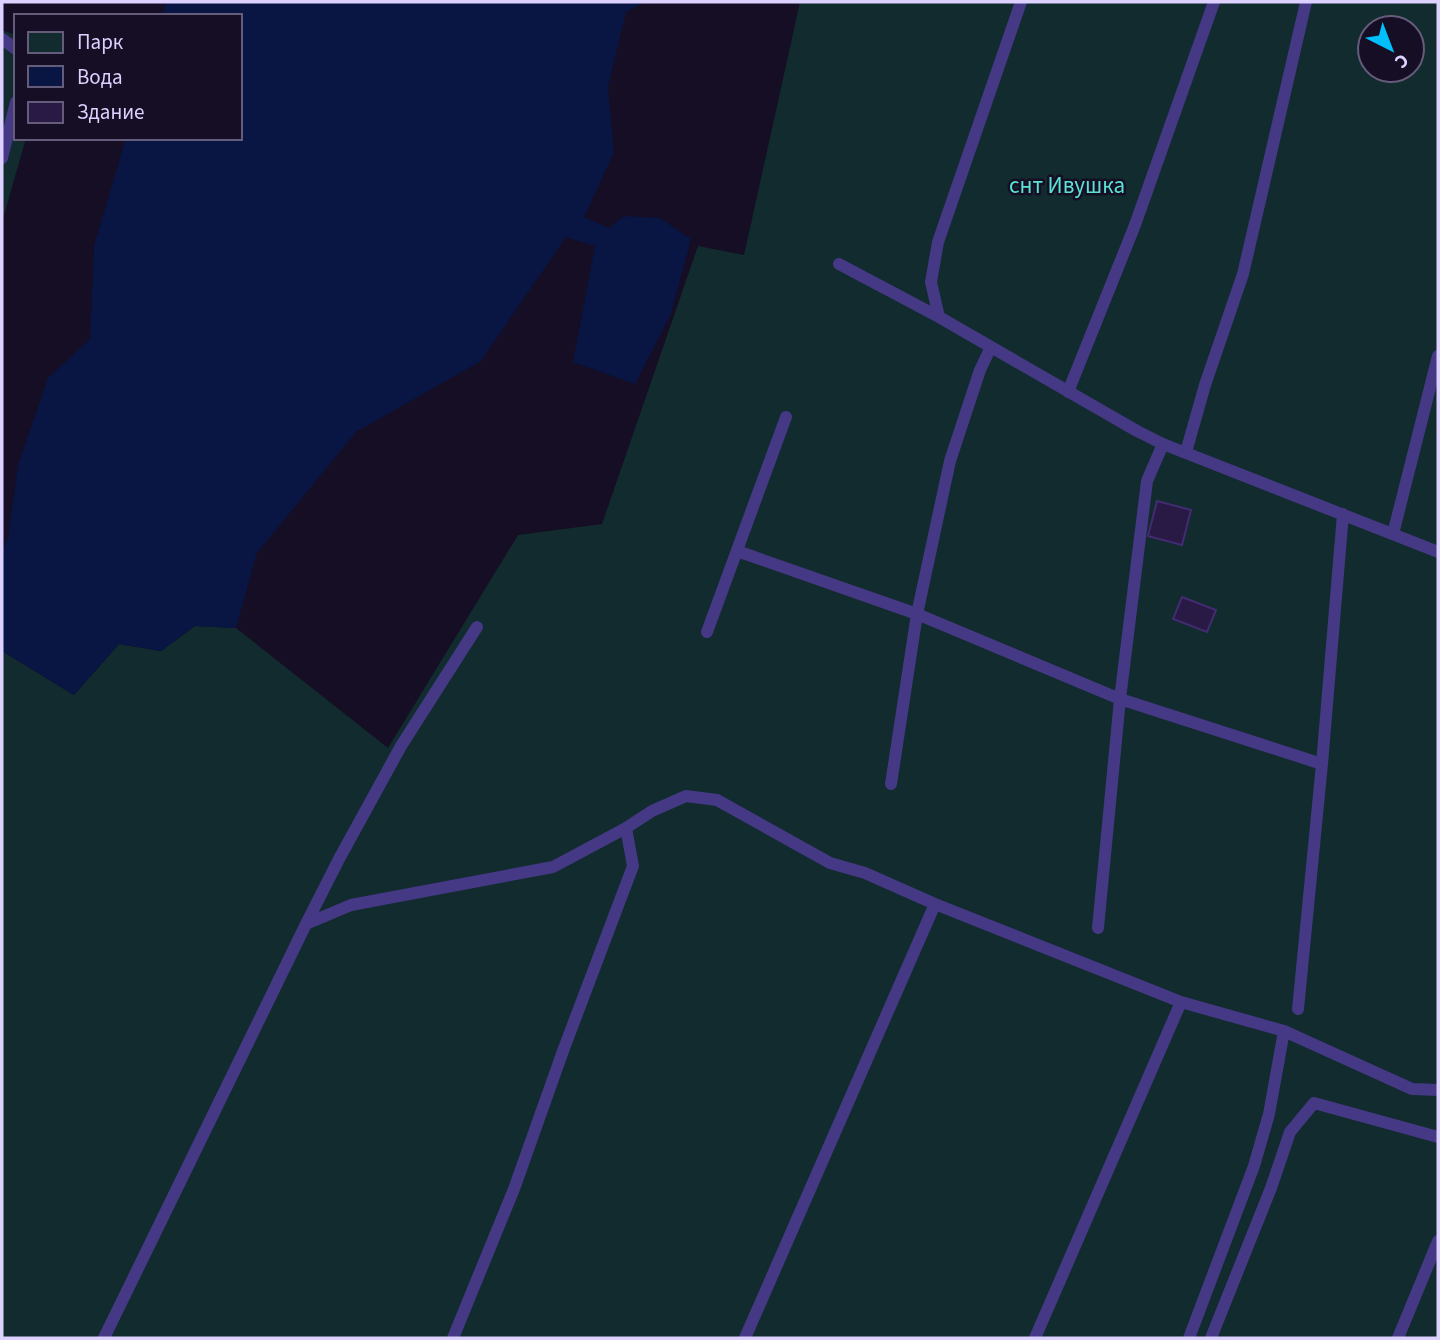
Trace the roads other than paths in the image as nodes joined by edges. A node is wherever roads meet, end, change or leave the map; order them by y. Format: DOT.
graph roads {
  1 [pos="1021,2"];
  2 [pos="1214,2"];
  3 [pos="1306,2"];
  4 [pos="14,110"];
  5 [pos="2,158"];
  6 [pos="839,264"];
  7 [pos="939,317"];
  8 [pos="991,347"];
  9 [pos="1438,356"];
  10 [pos="1069,392"];
  11 [pos="786,417"];
  12 [pos="1163,444"];
  13 [pos="1185,452"];
  14 [pos="1343,514"];
  15 [pos="1393,534"];
  16 [pos="737,551"];
  17 [pos="1438,552"];
  18 [pos="917,614"];
  19 [pos="477,628"];
  20 [pos="706,632"];
  21 [pos="1120,699"];
  22 [pos="1322,764"];
  23 [pos="891,784"];
  24 [pos="626,828"];
  25 [pos="935,904"];
  26 [pos="306,924"];
  27 [pos="1098,928"];
  28 [pos="1181,1002"];
  29 [pos="1298,1009"];
  30 [pos="1284,1031"];
  31 [pos="1438,1090"];
  32 [pos="1438,1137"];
  33 [pos="1438,1241"];
  34 [pos="104,1338"];
  35 [pos="453,1338"];
  36 [pos="745,1338"];
  37 [pos="1035,1338"];
  38 [pos="1189,1338"];
  39 [pos="1211,1338"];
  40 [pos="1398,1338"];
  1 -- 7 [label="lane"];
  2 -- 10 [label="lane"];
  3 -- 13 [label="lane"];
  4 -- 5 [label="lane"];
  6 -- 7 [label="lane"];
  7 -- 8 [label="lane"];
  8 -- 10 [label="lane"];
  8 -- 18 [label="lane"];
  9 -- 15 [label="lane"];
  10 -- 12 [label="lane"];
  11 -- 16 [label="lane"];
  12 -- 13 [label="lane"];
  12 -- 21 [label="lane"];
  13 -- 14 [label="lane"];
  14 -- 15 [label="lane"];
  14 -- 22 [label="lane"];
  15 -- 17 [label="lane"];
  16 -- 18 [label="lane"];
  16 -- 20 [label="lane"];
  18 -- 21 [label="lane"];
  18 -- 23 [label="lane"];
  19 -- 26 [label="lane"];
  21 -- 22 [label="lane"];
  21 -- 27 [label="lane"];
  22 -- 29 [label="lane"];
  24 -- 25 [label="lane"];
  24 -- 26 [label="lane"];
  24 -- 35 [label="lane"];
  25 -- 28 [label="lane"];
  25 -- 36 [label="lane"];
  26 -- 34 [label="lane"];
  28 -- 30 [label="lane"];
  28 -- 37 [label="lane"];
  30 -- 31 [label="lane"];
  30 -- 38 [label="lane"];
  32 -- 39 [label="lane"];
  33 -- 40 [label="lane"];
}
